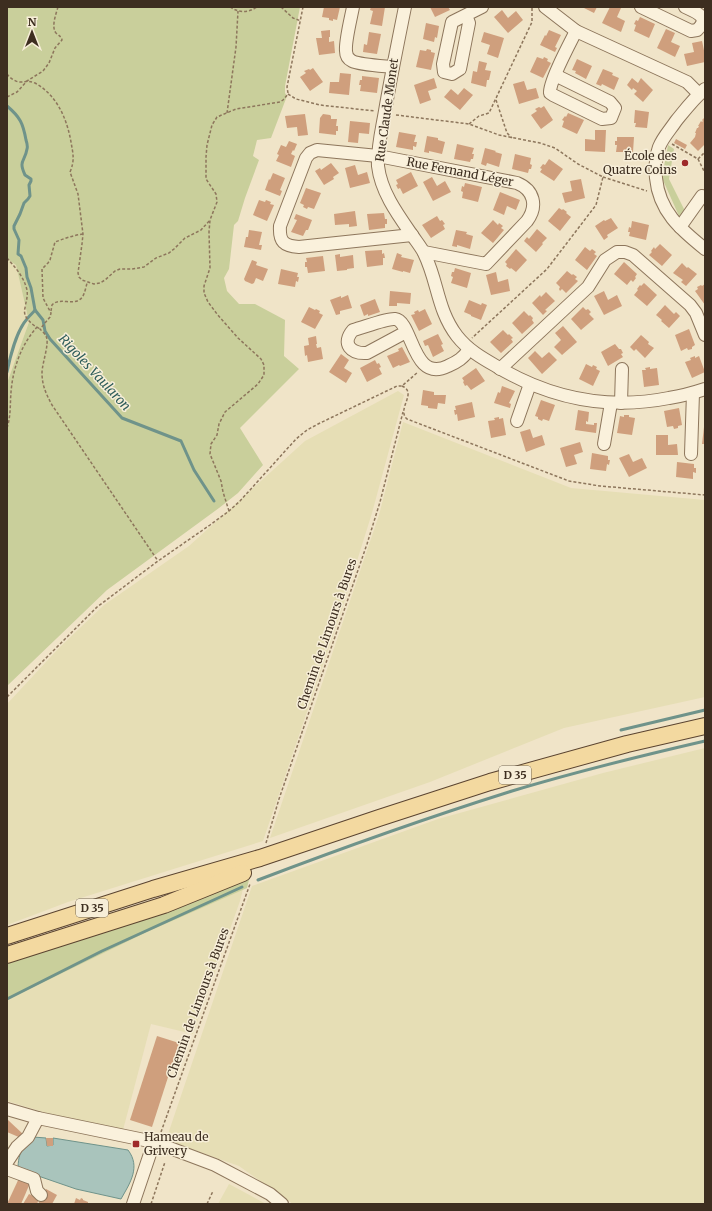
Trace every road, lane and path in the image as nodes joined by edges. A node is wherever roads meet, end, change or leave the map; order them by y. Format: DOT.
graph roads {
  1 [pos="58,7"];
  2 [pos="230,7"];
  3 [pos="257,7"];
  4 [pos="281,7"];
  5 [pos="303,7"];
  6 [pos="353,7"];
  7 [pos="405,7"];
  8 [pos="482,7"];
  9 [pos="532,7"];
  10 [pos="641,7"];
  11 [pos="685,7"];
  12 [pos="551,9"];
  13 [pos="238,11"];
  14 [pos="466,15"];
  15 [pos="301,21"];
  16 [pos="576,30"];
  17 [pos="393,67"];
  18 [pos="7,74"];
  19 [pos="555,76"];
  20 [pos="27,81"];
  21 [pos="702,91"];
  22 [pos="288,94"];
  23 [pos="7,97"];
  24 [pos="496,100"];
  25 [pos="385,112"];
  26 [pos="227,113"];
  27 [pos="468,124"];
  28 [pos="512,138"];
  29 [pos="663,139"];
  30 [pos="705,152"];
  31 [pos="378,156"];
  32 [pos="698,159"];
  33 [pos="705,173"];
  34 [pos="603,177"];
  35 [pos="658,195"];
  36 [pos="702,196"];
  37 [pos="210,220"];
  38 [pos="680,227"];
  39 [pos="82,234"];
  40 [pos="412,235"];
  41 [pos="705,249"];
  42 [pos="424,252"];
  43 [pos="7,258"];
  44 [pos="87,282"];
  45 [pos="51,313"];
  46 [pos="36,327"];
  47 [pos="40,329"];
  48 [pos="406,332"];
  49 [pos="705,335"];
  50 [pos="469,349"];
  51 [pos="424,364"];
  52 [pos="500,369"];
  53 [pos="622,369"];
  54 [pos="530,384"];
  55 [pos="402,386"];
  56 [pos="705,389"];
  57 [pos="693,394"];
  58 [pos="616,403"];
  59 [pos="403,412"];
  60 [pos="516,421"];
  61 [pos="7,428"];
  62 [pos="604,444"];
  63 [pos="692,454"];
  64 [pos="705,495"];
  65 [pos="229,512"];
  66 [pos="158,561"];
  67 [pos="7,697"];
  68 [pos="705,726"];
  69 [pos="258,863"];
  70 [pos="7,936"];
  71 [pos="7,955"];
  72 [pos="7,1109"];
  73 [pos="38,1118"];
  74 [pos="154,1142"];
  75 [pos="7,1162"];
  76 [pos="165,1162"];
  77 [pos="7,1169"];
  78 [pos="214,1192"];
  79 [pos="41,1195"];
  80 [pos="133,1204"];
  81 [pos="151,1204"];
  82 [pos="207,1204"];
  83 [pos="282,1204"];
  1 -- 20 [label="path"];
  2 -- 13 [label="path"];
  3 -- 13 [label="path"];
  4 -- 15 [label="path"];
  5 -- 15 [label="path"];
  6 -- 17 [label="street"];
  7 -- 17 [label="street, Rue Claude Monet"];
  8 -- 14 [label="street"];
  9 -- 24 [label="path"];
  10 -- 11 [label="street"];
  12 -- 16 [label="street"];
  13 -- 26 [label="path"];
  15 -- 22 [label="path"];
  16 -- 19 [label="street"];
  16 -- 21 [label="street"];
  17 -- 25 [label="street, Rue Claude Monet"];
  18 -- 20 [label="path"];
  19 -- 19 [label="street"];
  20 -- 23 [label="path"];
  20 -- 39 [label="path"];
  21 -- 29 [label="street"];
  22 -- 25 [label="path"];
  22 -- 26 [label="path"];
  24 -- 27 [label="path"];
  24 -- 28 [label="path"];
  25 -- 27 [label="path"];
  25 -- 31 [label="street, Rue Claude Monet"];
  26 -- 37 [label="path"];
  27 -- 28 [label="path"];
  28 -- 34 [label="path"];
  29 -- 32 [label="path"];
  29 -- 35 [label="street"];
  30 -- 32 [label="path"];
  31 -- 40 [label="street, Rue Claude Monet"];
  31 -- 40 [label="street"];
  31 -- 42 [label="street, Rue Fernand Léger"];
  32 -- 33 [label="path"];
  34 -- 35 [label="path"];
  34 -- 50 [label="path"];
  35 -- 38 [label="street"];
  36 -- 38 [label="street"];
  37 -- 44 [label="path"];
  37 -- 65 [label="path"];
  38 -- 41 [label="street"];
  39 -- 44 [label="path"];
  39 -- 45 [label="path"];
  40 -- 42 [label="street, Rue Claude Monet"];
  42 -- 50 [label="street, Rue Claude Monet"];
  43 -- 46 [label="path"];
  44 -- 45 [label="path"];
  45 -- 47 [label="path"];
  46 -- 47 [label="path"];
  46 -- 61 [label="path"];
  47 -- 66 [label="path"];
  48 -- 51 [label="street"];
  49 -- 52 [label="street"];
  50 -- 51 [label="street"];
  50 -- 52 [label="street, Rue Claude Monet"];
  51 -- 55 [label="path"];
  52 -- 54 [label="street, Rue Claude Monet"];
  53 -- 58 [label="street"];
  54 -- 58 [label="street, Rue Claude Monet"];
  54 -- 60 [label="street"];
  55 -- 59 [label="path, Chemin de Limours à Bures"];
  55 -- 65 [label="path"];
  56 -- 57 [label="street, Rue Claude Monet"];
  57 -- 58 [label="street, Rue Claude Monet"];
  57 -- 63 [label="street"];
  58 -- 62 [label="street"];
  59 -- 64 [label="path"];
  59 -- 69 [label="path, Chemin de Limours à Bures"];
  65 -- 66 [label="path"];
  66 -- 67 [label="path"];
  68 -- 69 [label="main road, D 35"];
  69 -- 70 [label="main road, D 35"];
  69 -- 71 [label="main road, D 35"];
  69 -- 74 [label="path, Chemin de Limours à Bures"];
  72 -- 73 [label="street"];
  73 -- 74 [label="street"];
  73 -- 75 [label="street"];
  74 -- 80 [label="street"];
  74 -- 83 [label="street"];
  76 -- 81 [label="path"];
  77 -- 79 [label="street"];
  78 -- 82 [label="path"];
}
